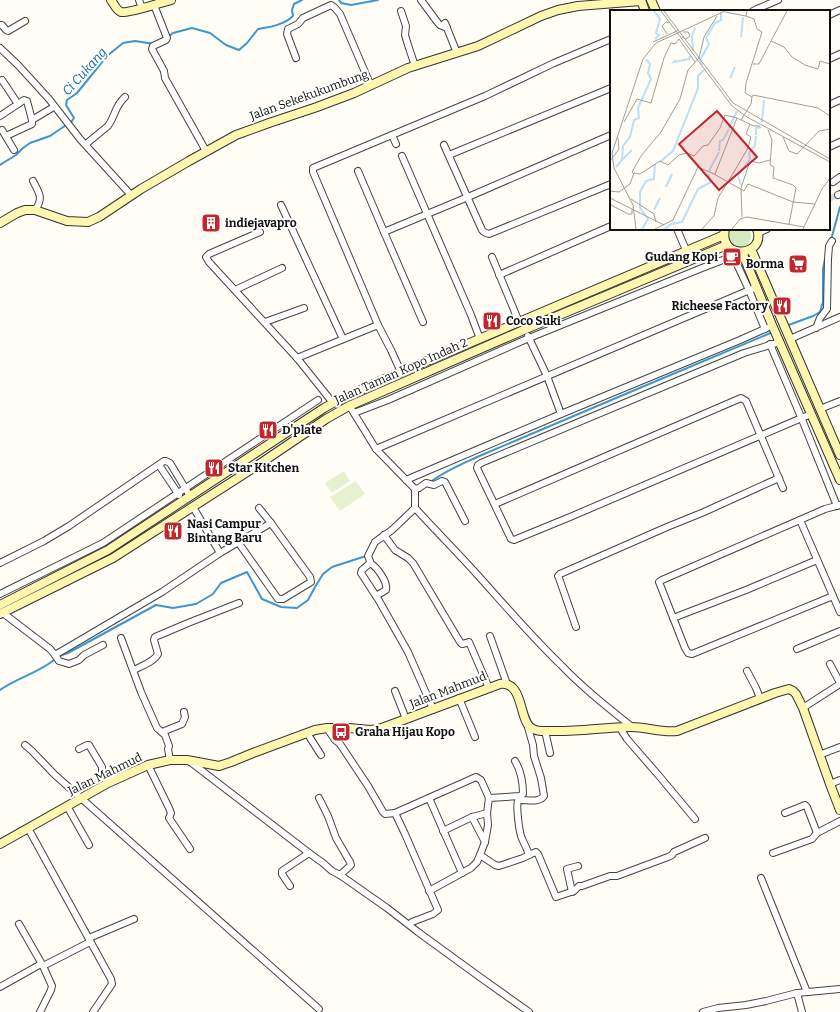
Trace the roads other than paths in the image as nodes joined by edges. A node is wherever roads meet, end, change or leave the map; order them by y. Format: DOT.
graph roads {
  1 [pos="111,0"];
  2 [pos="139,0"];
  3 [pos="170,0"];
  4 [pos="422,0"];
  5 [pos="642,0"];
  6 [pos="651,0"];
  7 [pos="778,0"];
  8 [pos="154,5"];
  9 [pos="142,8"];
  10 [pos="645,10"];
  11 [pos="656,10"];
  12 [pos="754,10"];
  13 [pos="840,10"];
  14 [pos="401,11"];
  15 [pos="830,15"];
  16 [pos="25,21"];
  17 [pos="0,25"];
  18 [pos="610,39"];
  19 [pos="0,48"];
  20 [pos="458,53"];
  21 [pos="840,54"];
  22 [pos="296,58"];
  23 [pos="830,59"];
  24 [pos="415,66"];
  25 [pos="8,76"];
  26 [pos="1,81"];
  27 [pos="371,86"];
  28 [pos="610,88"];
  29 [pos="125,97"];
  30 [pos="840,100"];
  31 [pos="18,104"];
  32 [pos="830,105"];
  33 [pos="52,108"];
  34 [pos="0,116"];
  35 [pos="32,120"];
  36 [pos="392,135"];
  37 [pos="610,135"];
  38 [pos="840,142"];
  39 [pos="86,144"];
  40 [pos="396,144"];
  41 [pos="444,145"];
  42 [pos="830,147"];
  43 [pos="14,150"];
  44 [pos="206,151"];
  45 [pos="449,155"];
  46 [pos="402,156"];
  47 [pos="358,171"];
  48 [pos="840,177"];
  49 [pos="33,180"];
  50 [pos="833,182"];
  51 [pos="610,184"];
  52 [pos="131,195"];
  53 [pos="468,197"];
  54 [pos="281,205"];
  55 [pos="35,210"];
  56 [pos="427,214"];
  57 [pos="0,223"];
  58 [pos="610,226"];
  59 [pos="677,230"];
  60 [pos="758,231"];
  61 [pos="260,232"];
  62 [pos="384,232"];
  63 [pos="724,232"];
  64 [pos="832,241"];
  65 [pos="727,245"];
  66 [pos="752,249"];
  67 [pos="686,250"];
  68 [pos="742,252"];
  69 [pos="492,257"];
  70 [pos="697,257"];
  71 [pos="282,268"];
  72 [pos="702,268"];
  73 [pos="499,275"];
  74 [pos="753,289"];
  75 [pos="236,290"];
  76 [pos="579,296"];
  77 [pos="582,306"];
  78 [pos="304,308"];
  79 [pos="840,317"];
  80 [pos="265,322"];
  81 [pos="423,322"];
  82 [pos="519,322"];
  83 [pos="378,325"];
  84 [pos="816,328"];
  85 [pos="526,329"];
  86 [pos="774,332"];
  87 [pos="530,338"];
  88 [pos="343,339"];
  89 [pos="480,339"];
  90 [pos="790,339"];
  91 [pos="770,344"];
  92 [pos="297,358"];
  93 [pos="401,372"];
  94 [pos="547,376"];
  95 [pos="380,381"];
  96 [pos="384,390"];
  97 [pos="318,400"];
  98 [pos="388,400"];
  99 [pos="840,401"];
  100 [pos="333,402"];
  101 [pos="349,406"];
  102 [pos="820,409"];
  103 [pos="354,413"];
  104 [pos="562,414"];
  105 [pos="811,414"];
  106 [pos="801,417"];
  107 [pos="281,424"];
  108 [pos="286,433"];
  109 [pos="761,435"];
  110 [pos="376,449"];
  111 [pos="840,455"];
  112 [pos="158,465"];
  113 [pos="779,478"];
  114 [pos="406,480"];
  115 [pos="840,480"];
  116 [pos="185,488"];
  117 [pos="783,488"];
  118 [pos="416,489"];
  119 [pos="178,494"];
  120 [pos="190,496"];
  121 [pos="182,501"];
  122 [pos="495,504"];
  123 [pos="839,505"];
  124 [pos="415,506"];
  125 [pos="193,507"];
  126 [pos="259,508"];
  127 [pos="800,520"];
  128 [pos="465,521"];
  129 [pos="271,523"];
  130 [pos="384,535"];
  131 [pos="238,542"];
  132 [pos="220,553"];
  133 [pos="817,560"];
  134 [pos="0,563"];
  135 [pos="370,563"];
  136 [pos="35,587"];
  137 [pos="0,594"];
  138 [pos="40,594"];
  139 [pos="376,596"];
  140 [pos="833,596"];
  141 [pos="239,603"];
  142 [pos="1,611"];
  143 [pos="840,612"];
  144 [pos="673,618"];
  145 [pos="576,627"];
  146 [pos="840,631"];
  147 [pos="490,636"];
  148 [pos="121,638"];
  149 [pos="104,645"];
  150 [pos="797,649"];
  151 [pos="55,654"];
  152 [pos="830,664"];
  153 [pos="134,670"];
  154 [pos="747,671"];
  155 [pos="506,684"];
  156 [pos="840,684"];
  157 [pos="488,688"];
  158 [pos="395,691"];
  159 [pos="459,698"];
  160 [pos="760,698"];
  161 [pos="803,708"];
  162 [pos="433,709"];
  163 [pos="184,712"];
  164 [pos="406,719"];
  165 [pos="527,724"];
  166 [pos="632,727"];
  167 [pos="330,728"];
  168 [pos="620,728"];
  169 [pos="545,731"];
  170 [pos="162,732"];
  171 [pos="307,733"];
  172 [pos="475,737"];
  173 [pos="25,745"];
  174 [pos="840,747"];
  175 [pos="79,749"];
  176 [pos="550,753"];
  177 [pos="321,755"];
  178 [pos="819,755"];
  179 [pos="170,760"];
  180 [pos="187,760"];
  181 [pos="515,761"];
  182 [pos="148,765"];
  183 [pos="840,780"];
  184 [pos="108,783"];
  185 [pos="830,784"];
  186 [pos="81,798"];
  187 [pos="319,798"];
  188 [pos="429,798"];
  189 [pos="489,798"];
  190 [pos="67,806"];
  191 [pos="840,810"];
  192 [pos="395,813"];
  193 [pos="487,813"];
  194 [pos="785,814"];
  195 [pos="472,817"];
  196 [pos="695,819"];
  197 [pos="840,821"];
  198 [pos="28,828"];
  199 [pos="443,830"];
  200 [pos="817,833"];
  201 [pos="705,838"];
  202 [pos="485,842"];
  203 [pos="0,844"];
  204 [pos="89,846"];
  205 [pos="190,849"];
  206 [pos="309,853"];
  207 [pos="773,853"];
  208 [pos="480,855"];
  209 [pos="529,855"];
  210 [pos="578,866"];
  211 [pos="462,873"];
  212 [pos="340,875"];
  213 [pos="761,878"];
  214 [pos="290,886"];
  215 [pos="429,891"];
  216 [pos="572,892"];
  217 [pos="134,919"];
  218 [pos="412,922"];
  219 [pos="19,924"];
  220 [pos="89,940"];
  221 [pos="42,965"];
  222 [pos="0,987"];
  223 [pos="840,989"];
  224 [pos="807,992"];
  225 [pos="797,993"];
  226 [pos="319,1009"];
  227 [pos="719,1010"];
  228 [pos="40,1012"];
  229 [pos="93,1012"];
  230 [pos="529,1012"];
  231 [pos="703,1012"];
  232 [pos="802,1012"];
  1 -- 9 [label="main road"];
  2 -- 9 [label="street"];
  3 -- 8 [label="main road"];
  4 -- 20 [label="street"];
  5 -- 10 [label="main road"];
  5 -- 20 [label="main road, Jalan Sekekukumbung"];
  6 -- 11 [label="main road"];
  7 -- 12 [label="street"];
  8 -- 9 [label="main road"];
  8 -- 44 [label="street"];
  13 -- 15 [label="street"];
  14 -- 24 [label="street"];
  16 -- 17 [label="street"];
  18 -- 36 [label="street"];
  19 -- 39 [label="street"];
  20 -- 24 [label="main road, Jalan Sekekukumbung"];
  21 -- 23 [label="street"];
  22 -- 27 [label="street"];
  24 -- 27 [label="main road, Jalan Sekekukumbung"];
  25 -- 26 [label="street"];
  26 -- 31 [label="street"];
  27 -- 44 [label="main road, Jalan Sekekukumbung"];
  28 -- 45 [label="street"];
  29 -- 39 [label="street"];
  30 -- 32 [label="street"];
  31 -- 34 [label="street"];
  31 -- 35 [label="street"];
  33 -- 35 [label="street"];
  35 -- 43 [label="street"];
  36 -- 40 [label="street"];
  36 -- 83 [label="street"];
  37 -- 53 [label="street"];
  38 -- 42 [label="street"];
  39 -- 52 [label="street"];
  41 -- 45 [label="street"];
  44 -- 52 [label="main road, Jalan Sekekukumbung"];
  45 -- 53 [label="street"];
  46 -- 56 [label="street"];
  47 -- 62 [label="street"];
  48 -- 50 [label="street"];
  49 -- 55 [label="street"];
  51 -- 53 [label="street"];
  52 -- 55 [label="main road, Jalan Sekekukumbung"];
  53 -- 56 [label="street"];
  54 -- 88 [label="street"];
  55 -- 57 [label="main road, Jalan Sekekukumbung"];
  56 -- 62 [label="street"];
  56 -- 89 [label="street"];
  58 -- 73 [label="street"];
  59 -- 67 [label="street"];
  60 -- 66 [label="main road"];
  61 -- 75 [label="street"];
  62 -- 81 [label="street"];
  63 -- 65 [label="main road, Jalan Taman Kopo Indah 2"];
  63 -- 67 [label="main road, Jalan Taman Kopo Indah 2"];
  64 -- 84 [label="street"];
  65 -- 68 [label="main road"];
  65 -- 70 [label="main road, Jalan Taman Kopo Indah 2"];
  66 -- 68 [label="main road"];
  66 -- 90 [label="main road"];
  67 -- 76 [label="main road, Jalan Taman Kopo Indah 2"];
  68 -- 74 [label="main road"];
  69 -- 73 [label="street"];
  70 -- 72 [label="street"];
  70 -- 77 [label="main road, Jalan Taman Kopo Indah 2"];
  71 -- 75 [label="street"];
  72 -- 74 [label="street"];
  72 -- 87 [label="street"];
  73 -- 82 [label="street"];
  74 -- 86 [label="main road"];
  74 -- 94 [label="street"];
  75 -- 80 [label="street"];
  76 -- 77 [label="main road"];
  76 -- 82 [label="main road, Jalan Taman Kopo Indah 2"];
  77 -- 85 [label="main road, Jalan Taman Kopo Indah 2"];
  78 -- 80 [label="street"];
  79 -- 84 [label="street"];
  80 -- 92 [label="street"];
  82 -- 89 [label="main road, Jalan Taman Kopo Indah 2"];
  83 -- 88 [label="street"];
  83 -- 93 [label="street"];
  84 -- 90 [label="street"];
  85 -- 87 [label="street"];
  85 -- 96 [label="main road, Jalan Taman Kopo Indah 2"];
  86 -- 91 [label="street"];
  86 -- 104 [label="street"];
  86 -- 105 [label="main road"];
  87 -- 94 [label="street"];
  87 -- 98 [label="street"];
  88 -- 92 [label="street"];
  89 -- 93 [label="main road, Jalan Taman Kopo Indah 2"];
  90 -- 102 [label="main road"];
  91 -- 106 [label="street"];
  91 -- 122 [label="street"];
  92 -- 100 [label="street"];
  93 -- 95 [label="main road, Jalan Taman Kopo Indah 2"];
  94 -- 104 [label="street"];
  94 -- 110 [label="street"];
  95 -- 96 [label="street"];
  95 -- 100 [label="main road, Jalan Taman Kopo Indah 2"];
  96 -- 98 [label="street"];
  96 -- 101 [label="main road, Jalan Taman Kopo Indah 2"];
  97 -- 107 [label="street"];
  98 -- 103 [label="street"];
  99 -- 102 [label="street"];
  100 -- 108 [label="main road, Jalan Taman Kopo Indah 2"];
  101 -- 103 [label="street"];
  101 -- 125 [label="main road, Jalan Taman Kopo Indah 2"];
  102 -- 111 [label="main road"];
  103 -- 110 [label="street"];
  104 -- 114 [label="street"];
  105 -- 106 [label="street"];
  105 -- 115 [label="main road"];
  106 -- 109 [label="street"];
  106 -- 123 [label="street"];
  107 -- 108 [label="street"];
  107 -- 116 [label="street"];
  108 -- 120 [label="main road, Jalan Taman Kopo Indah 2"];
  109 -- 113 [label="street"];
  109 -- 122 [label="street"];
  109 -- 122 [label="street"];
  110 -- 114 [label="street"];
  112 -- 116 [label="street"];
  112 -- 119 [label="street"];
  112 -- 134 [label="street"];
  113 -- 117 [label="street"];
  113 -- 145 [label="street"];
  114 -- 118 [label="street"];
  116 -- 119 [label="street"];
  116 -- 120 [label="street"];
  118 -- 124 [label="street"];
  118 -- 128 [label="street"];
  119 -- 121 [label="street"];
  119 -- 137 [label="street"];
  120 -- 121 [label="main road, Jalan Taman Kopo Indah 2"];
  121 -- 136 [label="main road, Jalan Taman Kopo Indah 2"];
  123 -- 127 [label="street"];
  124 -- 130 [label="street"];
  124 -- 166 [label="street"];
  125 -- 132 [label="street"];
  125 -- 138 [label="main road, Jalan Taman Kopo Indah 2"];
  126 -- 129 [label="street"];
  127 -- 133 [label="street"];
  127 -- 144 [label="street"];
  129 -- 131 [label="street"];
  129 -- 131 [label="street"];
  130 -- 135 [label="street"];
  130 -- 157 [label="street"];
  131 -- 132 [label="street"];
  132 -- 151 [label="street"];
  133 -- 140 [label="street"];
  133 -- 144 [label="street"];
  135 -- 139 [label="street"];
  135 -- 139 [label="street"];
  136 -- 138 [label="main road"];
  136 -- 142 [label="main road, Jalan Taman Kopo Indah 2"];
  138 -- 142 [label="main road, Jalan Taman Kopo Indah 2"];
  139 -- 162 [label="street"];
  140 -- 143 [label="street"];
  140 -- 144 [label="street"];
  141 -- 153 [label="street"];
  142 -- 151 [label="street"];
  146 -- 150 [label="street"];
  147 -- 155 [label="street"];
  148 -- 153 [label="street"];
  149 -- 151 [label="street"];
  152 -- 156 [label="street"];
  153 -- 170 [label="street"];
  154 -- 160 [label="street"];
  155 -- 157 [label="main road, Jalan Mahmud"];
  155 -- 165 [label="main road"];
  156 -- 161 [label="street"];
  157 -- 159 [label="main road, Jalan Mahmud"];
  158 -- 164 [label="street"];
  159 -- 162 [label="main road, Jalan Mahmud"];
  159 -- 172 [label="street"];
  160 -- 161 [label="main road"];
  160 -- 166 [label="main road"];
  161 -- 178 [label="main road"];
  162 -- 164 [label="main road, Jalan Mahmud"];
  163 -- 170 [label="street"];
  164 -- 167 [label="main road, Jalan Mahmud"];
  165 -- 169 [label="main road"];
  165 -- 209 [label="street"];
  166 -- 168 [label="main road"];
  167 -- 171 [label="main road, Jalan Mahmud"];
  167 -- 192 [label="street"];
  168 -- 169 [label="main road"];
  168 -- 196 [label="street"];
  169 -- 176 [label="street"];
  170 -- 179 [label="street"];
  171 -- 177 [label="street"];
  171 -- 180 [label="main road, Jalan Mahmud"];
  173 -- 186 [label="street"];
  174 -- 178 [label="street"];
  175 -- 184 [label="street"];
  178 -- 185 [label="main road"];
  179 -- 180 [label="main road, Jalan Mahmud"];
  179 -- 182 [label="main road, Jalan Mahmud"];
  180 -- 206 [label="street"];
  181 -- 189 [label="street"];
  182 -- 184 [label="main road, Jalan Mahmud"];
  182 -- 205 [label="street"];
  183 -- 185 [label="street"];
  184 -- 186 [label="main road, Jalan Mahmud"];
  185 -- 191 [label="main road"];
  186 -- 190 [label="main road, Jalan Mahmud"];
  186 -- 226 [label="street"];
  187 -- 212 [label="street"];
  188 -- 189 [label="street"];
  188 -- 192 [label="street"];
  188 -- 199 [label="street"];
  189 -- 193 [label="street"];
  190 -- 198 [label="main road, Jalan Mahmud"];
  190 -- 204 [label="street"];
  192 -- 215 [label="street"];
  193 -- 195 [label="street"];
  193 -- 202 [label="street"];
  194 -- 200 [label="street"];
  195 -- 199 [label="street"];
  195 -- 202 [label="street"];
  197 -- 200 [label="street"];
  198 -- 203 [label="main road, Jalan Mahmud"];
  198 -- 220 [label="street"];
  199 -- 211 [label="street"];
  200 -- 207 [label="street"];
  201 -- 216 [label="street"];
  202 -- 208 [label="street"];
  206 -- 212 [label="street"];
  206 -- 214 [label="street"];
  208 -- 209 [label="street"];
  208 -- 211 [label="street"];
  209 -- 216 [label="street"];
  210 -- 216 [label="street"];
  211 -- 215 [label="street"];
  212 -- 230 [label="street"];
  213 -- 224 [label="street"];
  215 -- 218 [label="street"];
  217 -- 220 [label="street"];
  219 -- 221 [label="street"];
  220 -- 221 [label="street"];
  220 -- 229 [label="street"];
  221 -- 222 [label="street"];
  221 -- 228 [label="street"];
  223 -- 224 [label="street"];
  224 -- 225 [label="street"];
  225 -- 227 [label="street"];
  225 -- 232 [label="street"];
  227 -- 231 [label="street"];
}
